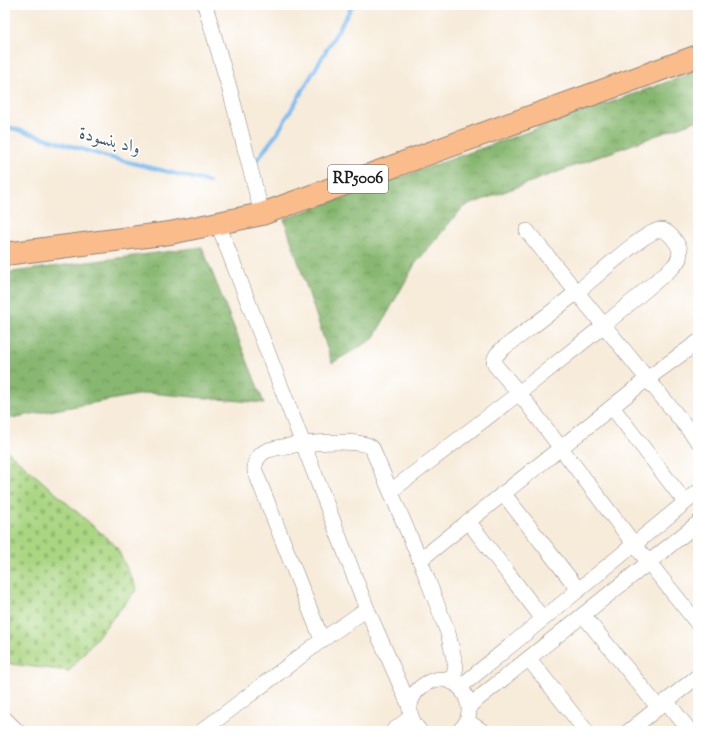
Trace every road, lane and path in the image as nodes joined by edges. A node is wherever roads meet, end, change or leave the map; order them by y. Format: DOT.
graph roads {
  1 [pos="205,5"];
  2 [pos="698,56"];
  3 [pos="262,214"];
  4 [pos="218,224"];
  5 [pos="527,230"];
  6 [pos="5,254"];
  7 [pos="577,292"];
  8 [pos="604,326"];
  9 [pos="698,342"];
  10 [pos="647,379"];
  11 [pos="519,393"];
  12 [pos="612,407"];
  13 [pos="698,440"];
  14 [pos="302,444"];
  15 [pos="561,447"];
  16 [pos="391,490"];
  17 [pos="698,492"];
  18 [pos="503,493"];
  19 [pos="685,502"];
  20 [pos="468,521"];
  21 [pos="698,523"];
  22 [pos="634,544"];
  23 [pos="420,560"];
  24 [pos="649,562"];
  25 [pos="578,589"];
  26 [pos="367,609"];
  27 [pos="583,615"];
  28 [pos="543,619"];
  29 [pos="698,624"];
  30 [pos="322,640"];
  31 [pos="529,659"];
  32 [pos="698,676"];
  33 [pos="456,685"];
  34 [pos="662,704"];
  35 [pos="410,712"];
  36 [pos="5,719"];
  37 [pos="465,719"];
  38 [pos="17,731"];
  39 [pos="202,731"];
  40 [pos="394,731"];
  41 [pos="420,731"];
  42 [pos="482,731"];
  43 [pos="586,731"];
  44 [pos="629,731"];
  45 [pos="690,731"];
  1 -- 3 [label="street"];
  2 -- 3 [label="main road, RP5006"];
  3 -- 4 [label="main road, RP5006"];
  4 -- 6 [label="main road, RP5006"];
  4 -- 14 [label="street"];
  5 -- 7 [label="street"];
  7 -- 8 [label="street"];
  7 -- 8 [label="street"];
  7 -- 11 [label="street"];
  8 -- 10 [label="street"];
  8 -- 11 [label="street"];
  9 -- 10 [label="street"];
  10 -- 12 [label="street"];
  10 -- 13 [label="street"];
  11 -- 15 [label="street"];
  11 -- 16 [label="street"];
  12 -- 15 [label="street"];
  12 -- 19 [label="street"];
  14 -- 16 [label="street"];
  14 -- 26 [label="street"];
  14 -- 30 [label="street"];
  15 -- 18 [label="street"];
  15 -- 22 [label="street"];
  16 -- 23 [label="street"];
  17 -- 19 [label="street"];
  18 -- 20 [label="street"];
  18 -- 25 [label="street"];
  19 -- 22 [label="street"];
  20 -- 23 [label="street"];
  20 -- 28 [label="street"];
  21 -- 24 [label="street"];
  22 -- 24 [label="street"];
  22 -- 25 [label="street"];
  23 -- 33 [label="street"];
  24 -- 27 [label="street"];
  24 -- 29 [label="street"];
  25 -- 28 [label="street"];
  26 -- 30 [label="street"];
  26 -- 35 [label="street"];
  27 -- 31 [label="street"];
  27 -- 34 [label="street"];
  28 -- 33 [label="street"];
  30 -- 39 [label="street"];
  31 -- 37 [label="street"];
  31 -- 43 [label="street"];
  32 -- 34 [label="street"];
  33 -- 35 [label="street"];
  33 -- 37 [label="street"];
  34 -- 44 [label="street"];
  34 -- 45 [label="street"];
  35 -- 40 [label="street"];
  35 -- 41 [label="street"];
  36 -- 38 [label="street"];
  37 -- 42 [label="street"];
}
